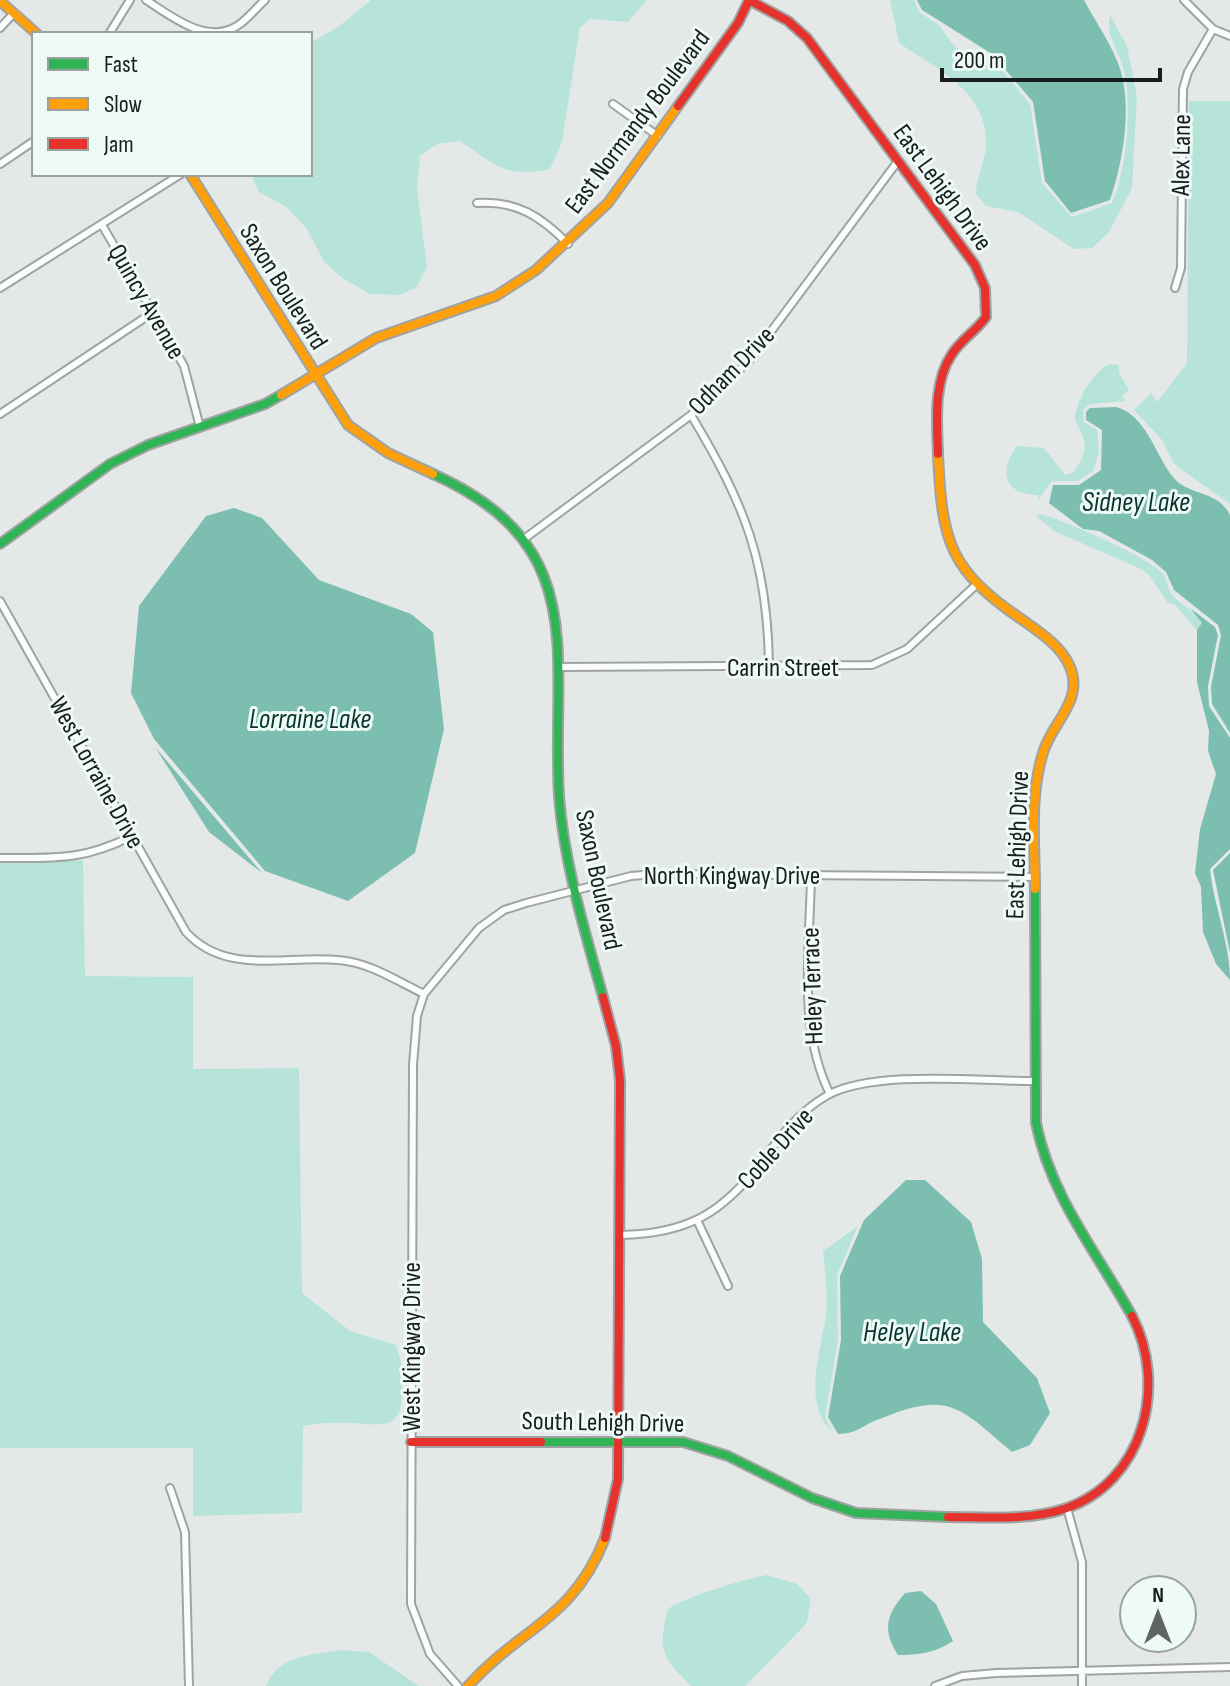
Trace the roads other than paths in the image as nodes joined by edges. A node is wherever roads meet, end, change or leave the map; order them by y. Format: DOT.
graph roads {
  1 [pos="130,0"];
  2 [pos="146,0"];
  3 [pos="265,0"];
  4 [pos="749,0"];
  5 [pos="1184,0"];
  6 [pos="0,1"];
  7 [pos="13,14"];
  8 [pos="0,28"];
  9 [pos="1213,29"];
  10 [pos="35,32"];
  11 [pos="110,32"];
  12 [pos="1230,36"];
  13 [pos="613,104"];
  14 [pos="658,136"];
  15 [pos="32,142"];
  16 [pos="898,161"];
  17 [pos="0,164"];
  18 [pos="178,176"];
  19 [pos="191,176"];
  20 [pos="477,203"];
  21 [pos="102,225"];
  22 [pos="568,244"];
  23 [pos="0,288"];
  24 [pos="1175,288"];
  25 [pos="152,313"];
  26 [pos="314,376"];
  27 [pos="0,414"];
  28 [pos="691,415"];
  29 [pos="200,427"];
  30 [pos="524,539"];
  31 [pos="0,544"];
  32 [pos="976,585"];
  33 [pos="0,601"];
  34 [pos="560,667"];
  35 [pos="769,668"];
  36 [pos="132,836"];
  37 [pos="0,858"];
  38 [pos="811,875"];
  39 [pos="1035,877"];
  40 [pos="576,890"];
  41 [pos="424,994"];
  42 [pos="1034,1081"];
  43 [pos="830,1094"];
  44 [pos="697,1220"];
  45 [pos="620,1235"];
  46 [pos="728,1286"];
  47 [pos="619,1441"];
  48 [pos="411,1442"];
  49 [pos="170,1488"];
  50 [pos="1067,1508"];
  51 [pos="1230,1667"];
  52 [pos="1082,1672"];
  53 [pos="189,1686"];
  54 [pos="458,1686"];
  55 [pos="468,1686"];
  56 [pos="935,1686"];
  57 [pos="1082,1686"];
  1 -- 11 [label="street"];
  2 -- 3 [label="street"];
  4 -- 14 [label="street, East Normandy Boulevard"];
  4 -- 16 [label="street, East Lehigh Drive"];
  5 -- 9 [label="street"];
  6 -- 7 [label="street"];
  7 -- 8 [label="street"];
  7 -- 10 [label="street"];
  9 -- 12 [label="street"];
  9 -- 24 [label="street, Alex Lane"];
  13 -- 14 [label="street"];
  14 -- 22 [label="street, East Normandy Boulevard"];
  15 -- 17 [label="street"];
  16 -- 28 [label="street, Odham Drive"];
  16 -- 32 [label="street, East Lehigh Drive"];
  18 -- 21 [label="street"];
  19 -- 26 [label="street, Saxon Boulevard"];
  20 -- 22 [label="street"];
  21 -- 23 [label="street"];
  21 -- 25 [label="street, Quincy Avenue"];
  22 -- 26 [label="street, East Normandy Boulevard"];
  25 -- 27 [label="street"];
  25 -- 29 [label="street, Quincy Avenue"];
  26 -- 29 [label="street, East Normandy Boulevard"];
  26 -- 30 [label="street, Saxon Boulevard"];
  28 -- 30 [label="street, Odham Drive"];
  28 -- 35 [label="street"];
  29 -- 31 [label="street, East Normandy Boulevard"];
  30 -- 34 [label="street, Saxon Boulevard"];
  32 -- 35 [label="street, Carrin Street"];
  32 -- 39 [label="street, East Lehigh Drive"];
  33 -- 36 [label="street, West Lorraine Drive"];
  34 -- 35 [label="street, Carrin Street"];
  34 -- 40 [label="street, Saxon Boulevard"];
  36 -- 37 [label="street"];
  36 -- 41 [label="street, West Lorraine Drive"];
  38 -- 39 [label="street, North Kingway Drive"];
  38 -- 40 [label="street, North Kingway Drive"];
  38 -- 43 [label="street, Heley Terrace"];
  39 -- 42 [label="street, East Lehigh Drive"];
  40 -- 41 [label="street, North Kingway Drive"];
  40 -- 45 [label="street, Saxon Boulevard"];
  41 -- 48 [label="street, West Kingway Drive"];
  42 -- 43 [label="street, Coble Drive"];
  42 -- 50 [label="street, East Lehigh Drive"];
  43 -- 44 [label="street, Coble Drive"];
  44 -- 45 [label="street, Coble Drive"];
  44 -- 46 [label="street"];
  45 -- 47 [label="street, Saxon Boulevard"];
  47 -- 48 [label="street, South Lehigh Drive"];
  47 -- 50 [label="street, South Lehigh Drive"];
  47 -- 55 [label="street, Saxon Boulevard"];
  48 -- 54 [label="street, West Kingway Drive"];
  49 -- 53 [label="street"];
  50 -- 52 [label="street"];
  51 -- 52 [label="street"];
  52 -- 56 [label="street"];
  52 -- 57 [label="street"];
}
